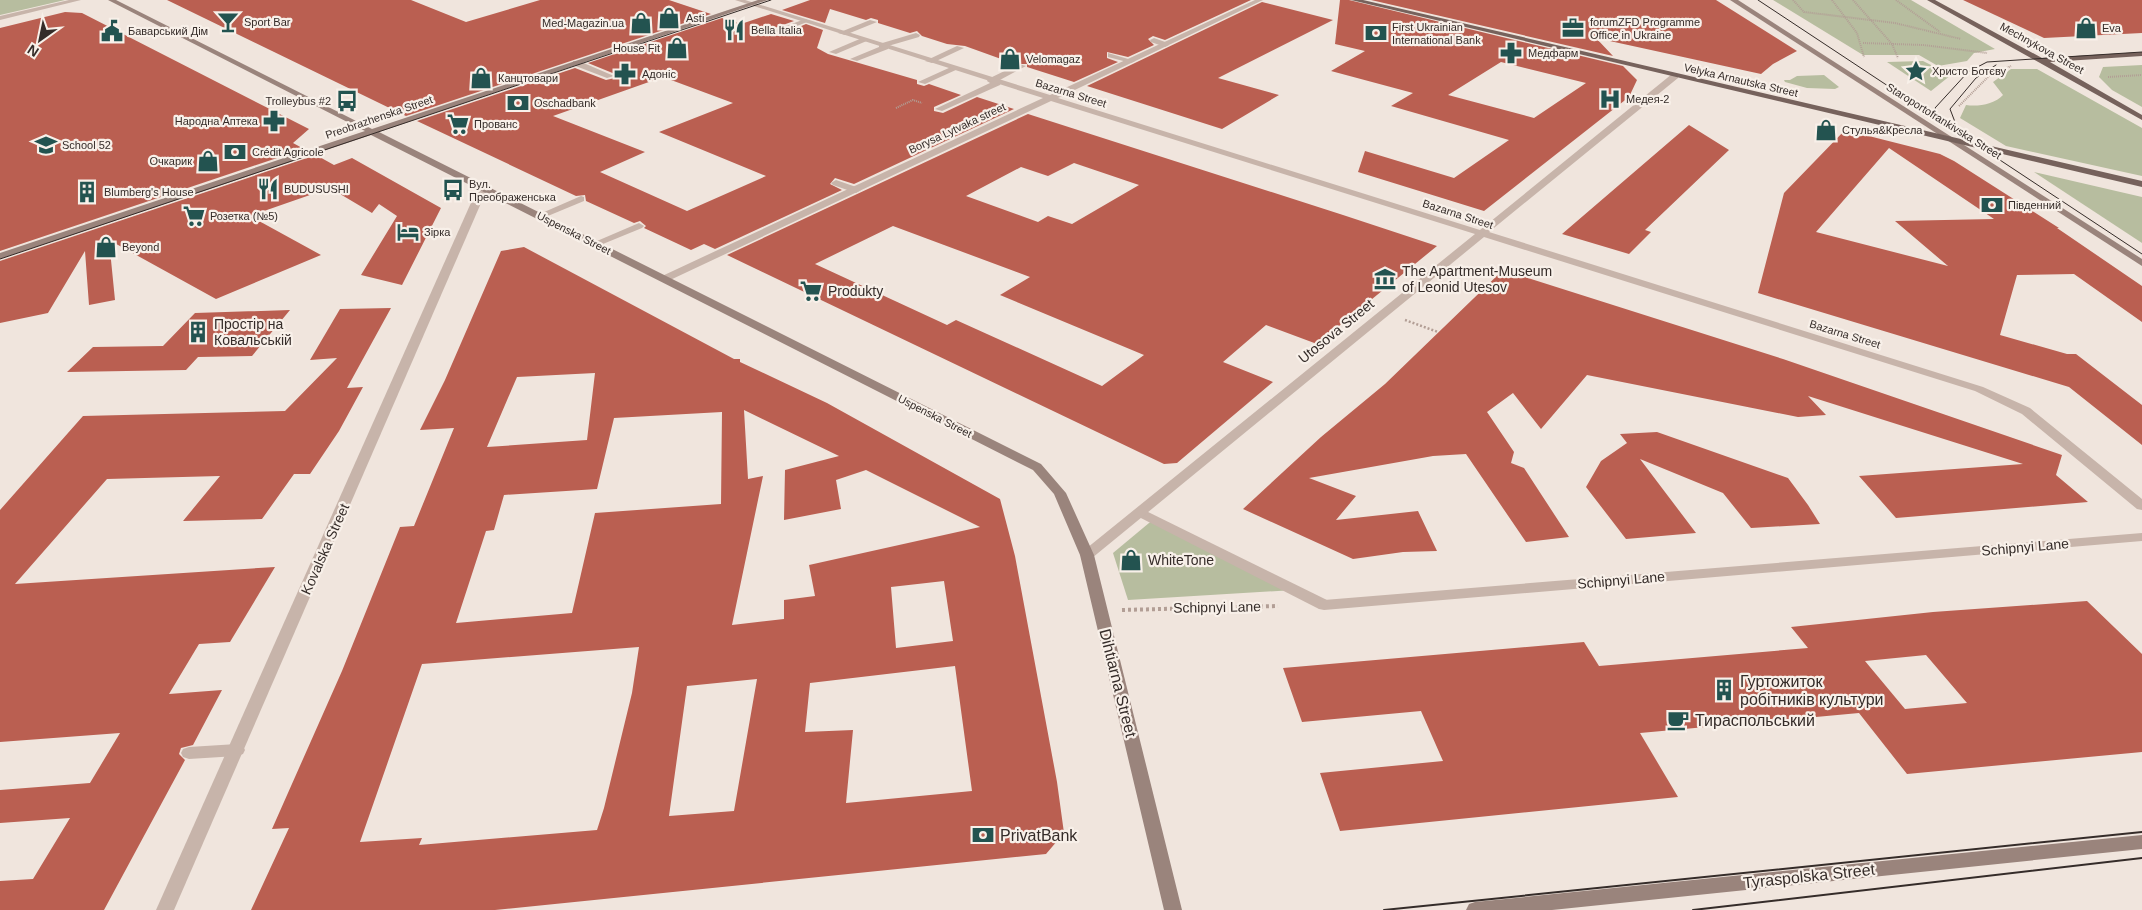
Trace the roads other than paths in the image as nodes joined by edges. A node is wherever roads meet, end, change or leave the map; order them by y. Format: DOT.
graph roads {
  1 [pos="78,0"];
  2 [pos="111,0"];
  3 [pos="738,0"];
  4 [pos="765,0"];
  5 [pos="1260,0"];
  6 [pos="1354,0"];
  7 [pos="1733,0"];
  8 [pos="1930,0"];
  9 [pos="752,4"];
  10 [pos="0,18"];
  11 [pos="805,21"];
  12 [pos="873,22"];
  13 [pos="774,32"];
  14 [pos="842,33"];
  15 [pos="916,35"];
  16 [pos="865,40"];
  17 [pos="1154,40"];
  18 [pos="1165,45"];
  19 [pos="884,46"];
  20 [pos="960,48"];
  21 [pos="833,52"];
  22 [pos="2142,54"];
  23 [pos="1111,55"];
  24 [pos="854,59"];
  25 [pos="2041,60"];
  26 [pos="929,61"];
  27 [pos="1131,61"];
  28 [pos="576,63"];
  29 [pos="1022,66"];
  30 [pos="954,69"];
  31 [pos="610,76"];
  32 [pos="1675,76"];
  33 [pos="922,82"];
  34 [pos="994,82"];
  35 [pos="1049,99"];
  36 [pos="939,109"];
  37 [pos="2142,118"];
  38 [pos="371,131"];
  39 [pos="1954,140"];
  40 [pos="836,183"];
  41 [pos="2142,184"];
  42 [pos="483,187"];
  43 [pos="856,190"];
  44 [pos="581,198"];
  45 [pos="540,216"];
  46 [pos="643,228"];
  47 [pos="1480,234"];
  48 [pos="600,246"];
  49 [pos="0,256"];
  50 [pos="2142,263"];
  51 [pos="664,279"];
  52 [pos="1037,467"];
  53 [pos="2142,506"];
  54 [pos="1140,512"];
  55 [pos="2142,537"];
  56 [pos="1087,555"];
  57 [pos="237,750"];
  58 [pos="189,753"];
  59 [pos="2142,842"];
  60 [pos="165,910"];
  61 [pos="1173,910"];
  62 [pos="1475,910"];
  1 -- 10 [label="street"];
  2 -- 38 [label="main road, Uspenska Street"];
  3 -- 9 [label="street, Bazarna Street"];
  4 -- 9 [label="main road, Preobrazhenska Street"];
  5 -- 18 [label="street, Borysa Lytvaka street"];
  6 -- 32 [label="main road, Velyka Arnautska Street"];
  7 -- 39 [label="main road, Staroportofrankivska Street"];
  8 -- 25 [label="main road, Mechnykova Street"];
  9 -- 11 [label="street, Bazarna Street"];
  9 -- 28 [label="main road, Preobrazhenska Street"];
  11 -- 13 [label="street"];
  11 -- 14 [label="street, Bazarna Street"];
  12 -- 14 [label="street"];
  14 -- 16 [label="street, Bazarna Street"];
  15 -- 19 [label="street"];
  16 -- 19 [label="street, Bazarna Street"];
  16 -- 21 [label="street"];
  17 -- 18 [label="street"];
  18 -- 27 [label="street, Borysa Lytvaka street"];
  19 -- 24 [label="street"];
  19 -- 26 [label="street, Bazarna Street"];
  20 -- 26 [label="street"];
  22 -- 25 [label="main road"];
  23 -- 27 [label="street"];
  25 -- 37 [label="main road, Mechnykova Street"];
  26 -- 30 [label="street, Bazarna Street"];
  27 -- 35 [label="street, Borysa Lytvaka street"];
  28 -- 31 [label="street"];
  28 -- 38 [label="main road, Preobrazhenska Street"];
  29 -- 34 [label="street"];
  30 -- 33 [label="street"];
  30 -- 34 [label="street, Bazarna Street"];
  32 -- 39 [label="main road, Velyka Arnautska Street"];
  32 -- 47 [label="street, Utosova Street"];
  34 -- 35 [label="street, Bazarna Street"];
  34 -- 36 [label="street"];
  35 -- 43 [label="street, Borysa Lytvaka street"];
  35 -- 47 [label="street, Bazarna Street"];
  38 -- 42 [label="main road, Uspenska Street"];
  38 -- 49 [label="main road, Preobrazhenska Street"];
  39 -- 41 [label="main road, Velyka Arnautska Street"];
  39 -- 50 [label="main road, Staroportofrankivska Street"];
  40 -- 43 [label="street"];
  42 -- 45 [label="main road, Uspenska Street"];
  42 -- 57 [label="street, Kovalska Street"];
  43 -- 51 [label="street, Borysa Lytvaka street"];
  44 -- 45 [label="street"];
  45 -- 48 [label="main road, Uspenska Street"];
  46 -- 48 [label="street"];
  47 -- 53 [label="street, Bazarna Street"];
  47 -- 54 [label="street, Utosova Street"];
  48 -- 51 [label="main road, Uspenska Street"];
  51 -- 52 [label="main road, Uspenska Street"];
  52 -- 56 [label="main road, Dihtiarna Street"];
  54 -- 55 [label="street, Schipnyi Lane"];
  54 -- 56 [label="street, Utosova Street"];
  56 -- 61 [label="main road, Dihtiarna Street"];
  57 -- 58 [label="street"];
  57 -- 60 [label="street, Kovalska Street"];
  59 -- 62 [label="main road, Tyraspolska Street"];
}
